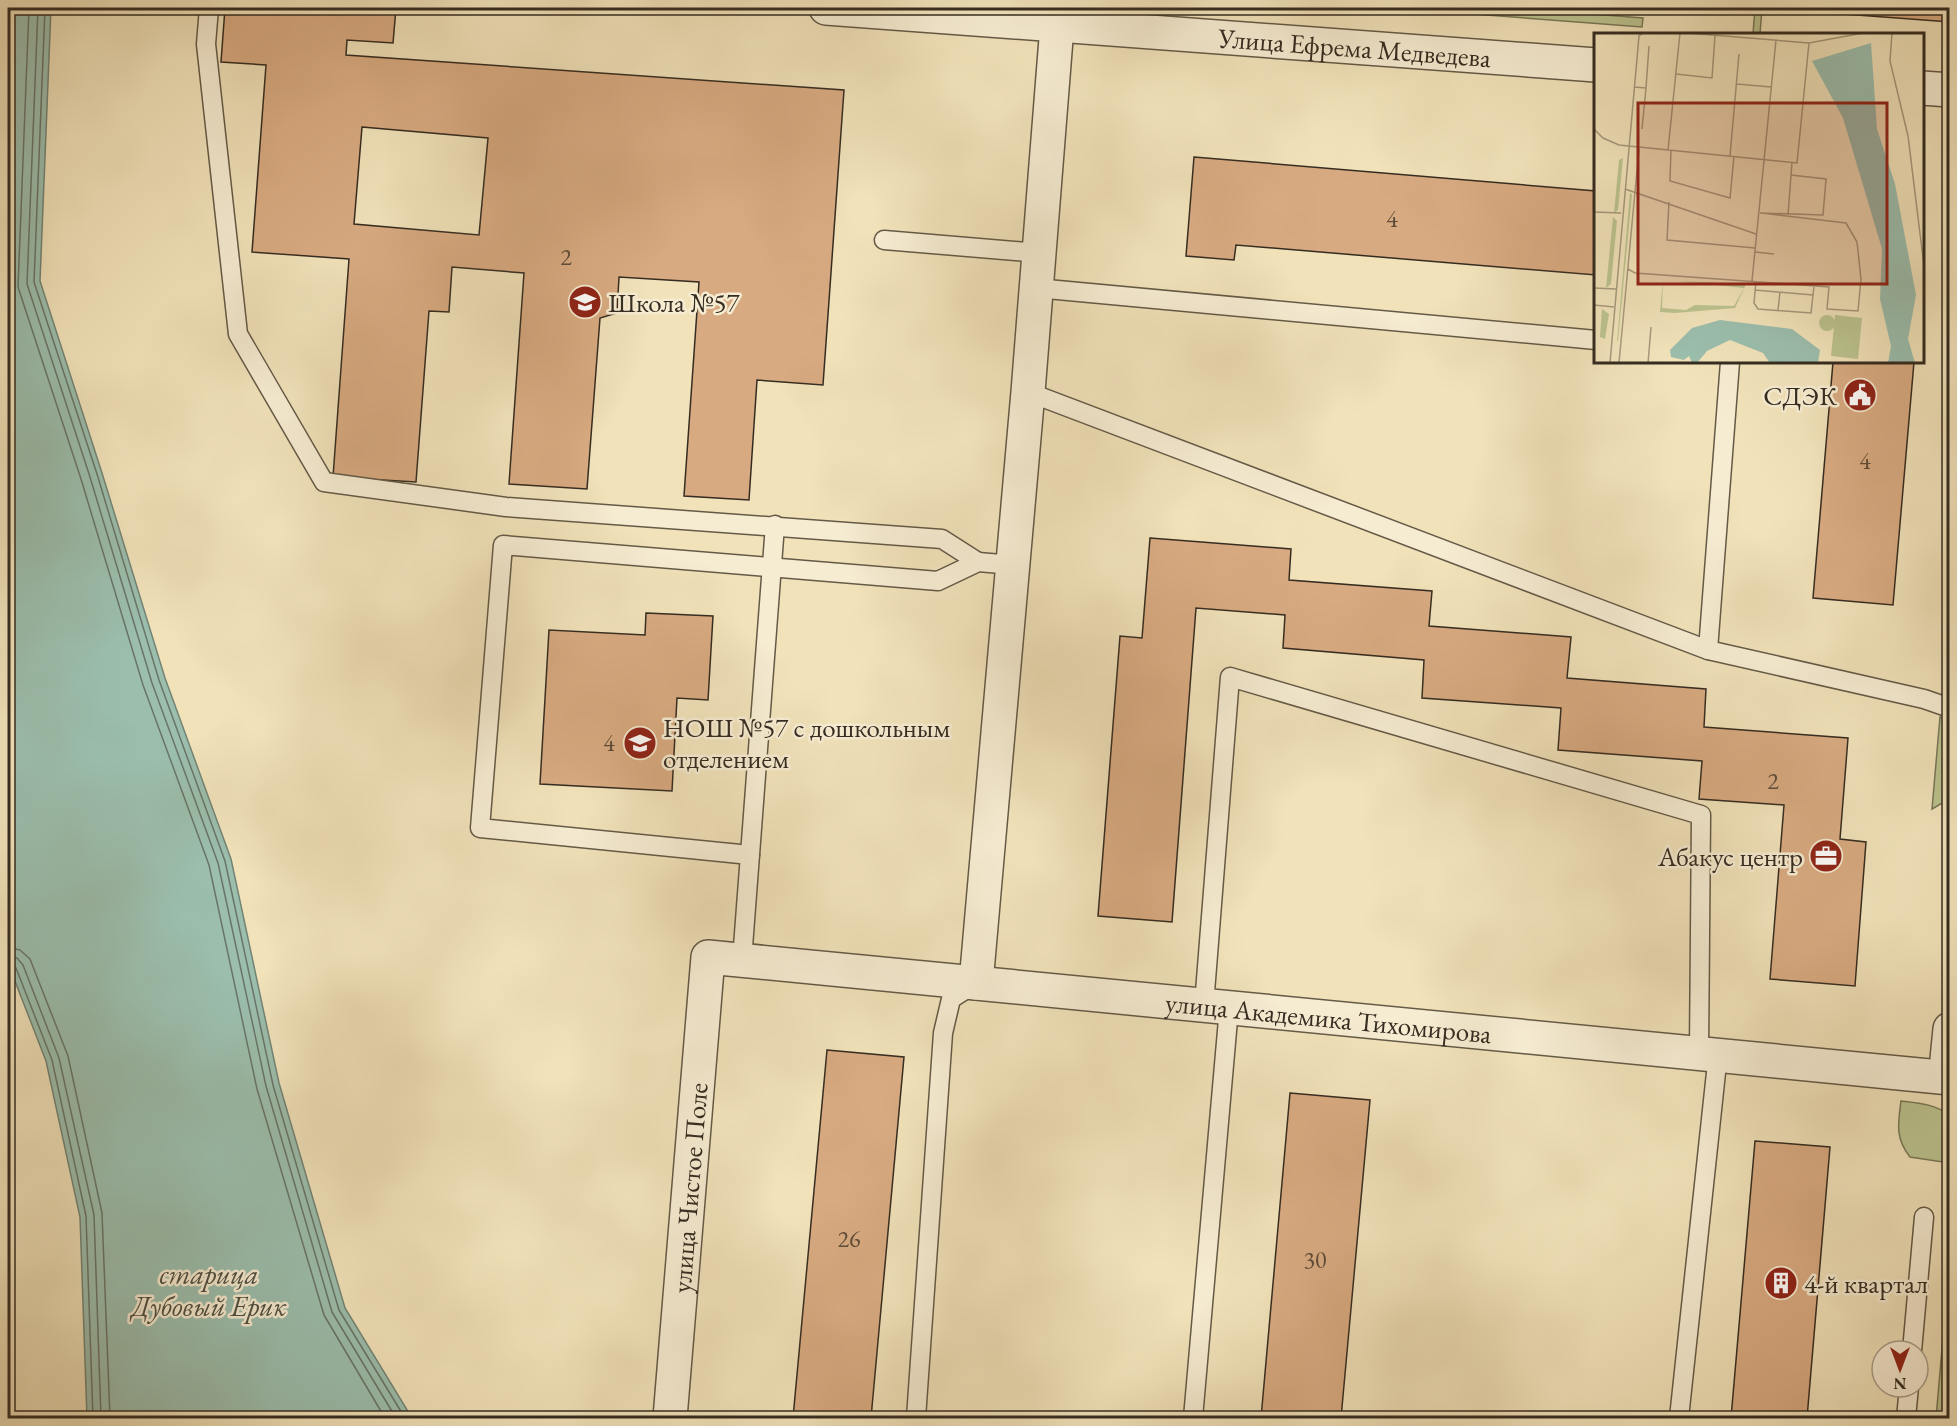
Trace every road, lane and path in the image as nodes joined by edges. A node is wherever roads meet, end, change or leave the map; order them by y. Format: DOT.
graph roads {
  1 [pos="209,8"];
  2 [pos="826,8"];
  3 [pos="1038,19"];
  4 [pos="1594,65"];
  5 [pos="1924,88"];
  6 [pos="1950,90"];
  7 [pos="884,240"];
  8 [pos="1039,253"];
  9 [pos="1036,288"];
  10 [pos="1594,340"];
  11 [pos="1730,363"];
  12 [pos="1028,392"];
  13 [pos="775,525"];
  14 [pos="978,562"];
  15 [pos="1013,565"];
  16 [pos="771,568"];
  17 [pos="1708,650"];
  18 [pos="1950,708"];
  19 [pos="750,855"];
  20 [pos="708,957"];
  21 [pos="742,960"];
  22 [pos="976,983"];
  23 [pos="1216,1006"];
  24 [pos="1708,1053"];
  25 [pos="1949,1055"];
  26 [pos="1924,1217"];
  27 [pos="1913,1339"];
  28 [pos="1908,1399"];
  29 [pos="670,1419"];
  30 [pos="916,1419"];
  31 [pos="1193,1419"];
  32 [pos="1679,1419"];
  33 [pos="1906,1419"];
  1 -- 13 [label="lane"];
  2 -- 3 [label="street, Улица Ефрема Медведева"];
  3 -- 4 [label="street, Улица Ефрема Медведева"];
  3 -- 8 [label="street"];
  5 -- 6 [label="street"];
  7 -- 8 [label="lane"];
  8 -- 9 [label="street"];
  9 -- 10 [label="lane"];
  9 -- 12 [label="street"];
  11 -- 17 [label="lane"];
  12 -- 15 [label="street"];
  12 -- 17 [label="lane"];
  13 -- 14 [label="lane"];
  13 -- 16 [label="lane"];
  14 -- 15 [label="lane"];
  14 -- 16 [label="lane"];
  15 -- 22 [label="street"];
  16 -- 19 [label="lane"];
  16 -- 19 [label="lane"];
  17 -- 18 [label="lane"];
  19 -- 21 [label="lane"];
  20 -- 21 [label="street, улица Академика Тихомирова"];
  20 -- 29 [label="street, улица Чистое Поле"];
  21 -- 22 [label="street, улица Академика Тихомирова"];
  22 -- 23 [label="street, улица Академика Тихомирова"];
  22 -- 30 [label="lane"];
  23 -- 24 [label="street, улица Академика Тихомирова"];
  23 -- 24 [label="lane"];
  23 -- 31 [label="lane"];
  24 -- 25 [label="street, улица Академика Тихомирова"];
  24 -- 32 [label="lane"];
  26 -- 27 [label="lane"];
  28 -- 33 [label="lane"];
}
